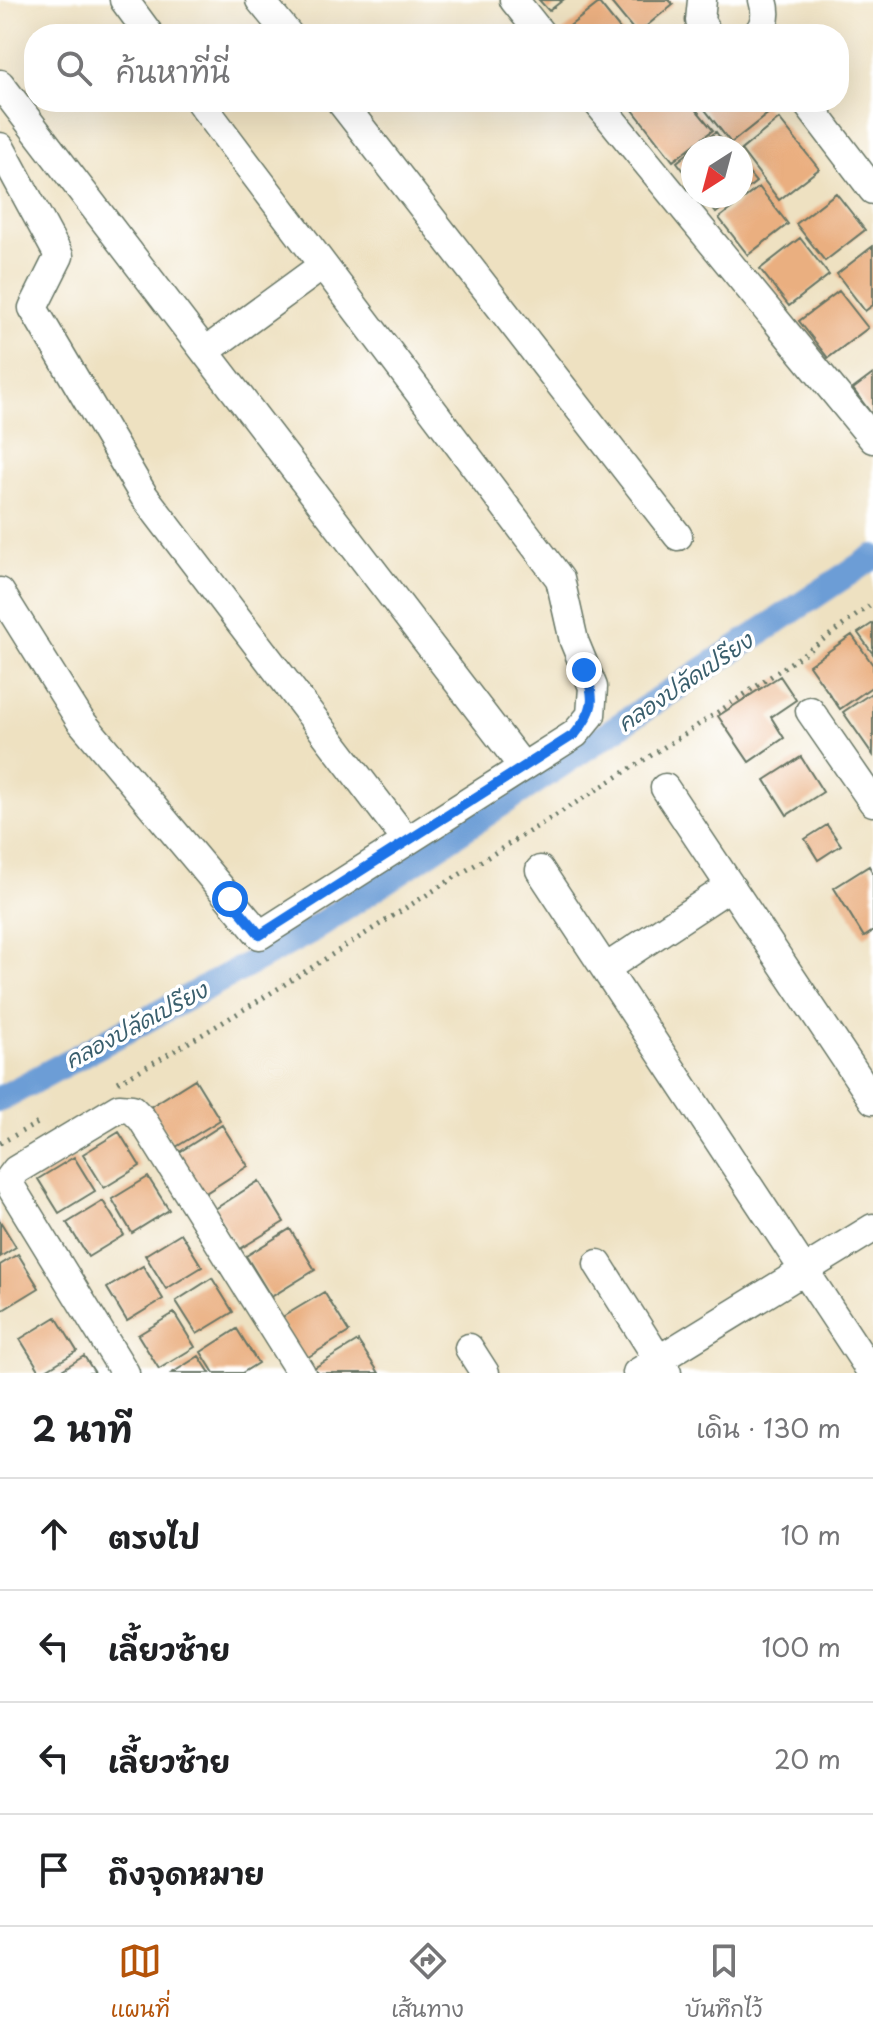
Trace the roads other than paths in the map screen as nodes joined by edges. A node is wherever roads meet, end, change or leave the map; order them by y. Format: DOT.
graph roads {
  1 [pos="124,0"];
  2 [pos="260,0"];
  3 [pos="514,0"];
  4 [pos="702,0"];
  5 [pos="763,0"];
  6 [pos="142,24"];
  7 [pos="280,24"];
  8 [pos="533,24"];
  9 [pos="701,24"];
  10 [pos="762,24"];
  11 [pos="0,84"];
  12 [pos="207,112"];
  13 [pos="349,112"];
  14 [pos="612,112"];
  15 [pos="814,112"];
  16 [pos="0,147"];
  17 [pos="873,190"];
  18 [pos="322,266"];
  19 [pos="206,351"];
  20 [pos="873,439"];
  21 [pos="678,536"];
  22 [pos="0,592"];
  23 [pos="810,711"];
  24 [pos="523,767"];
  25 [pos="665,788"];
  26 [pos="873,802"];
  27 [pos="407,841"];
  28 [pos="540,870"];
  29 [pos="729,887"];
  30 [pos="606,968"];
  31 [pos="873,1100"];
  32 [pos="873,1228"];
  33 [pos="598,1264"];
  34 [pos="804,1271"];
  35 [pos="469,1348"];
  36 [pos="654,1369"];
  37 [pos="125,1373"];
  38 [pos="301,1373"];
  39 [pos="485,1373"];
  40 [pos="872,1373"];
  1 -- 6 [label="street"];
  2 -- 7 [label="street"];
  3 -- 8 [label="street"];
  4 -- 9 [label="street"];
  5 -- 10 [label="street"];
  11 -- 19 [label="street"];
  12 -- 18 [label="street"];
  13 -- 21 [label="street"];
  14 -- 20 [label="street"];
  15 -- 17 [label="street"];
  16 -- 27 [label="street"];
  18 -- 19 [label="street"];
  18 -- 24 [label="street"];
  19 -- 24 [label="street"];
  22 -- 27 [label="street"];
  23 -- 26 [label="street"];
  24 -- 27 [label="street"];
  25 -- 29 [label="street"];
  28 -- 30 [label="street"];
  29 -- 30 [label="street"];
  29 -- 31 [label="street"];
  30 -- 34 [label="street"];
  32 -- 34 [label="street"];
  33 -- 36 [label="street"];
  34 -- 36 [label="street"];
  34 -- 40 [label="street"];
  35 -- 39 [label="street"];
  37 -- 38 [label="street"];
}
